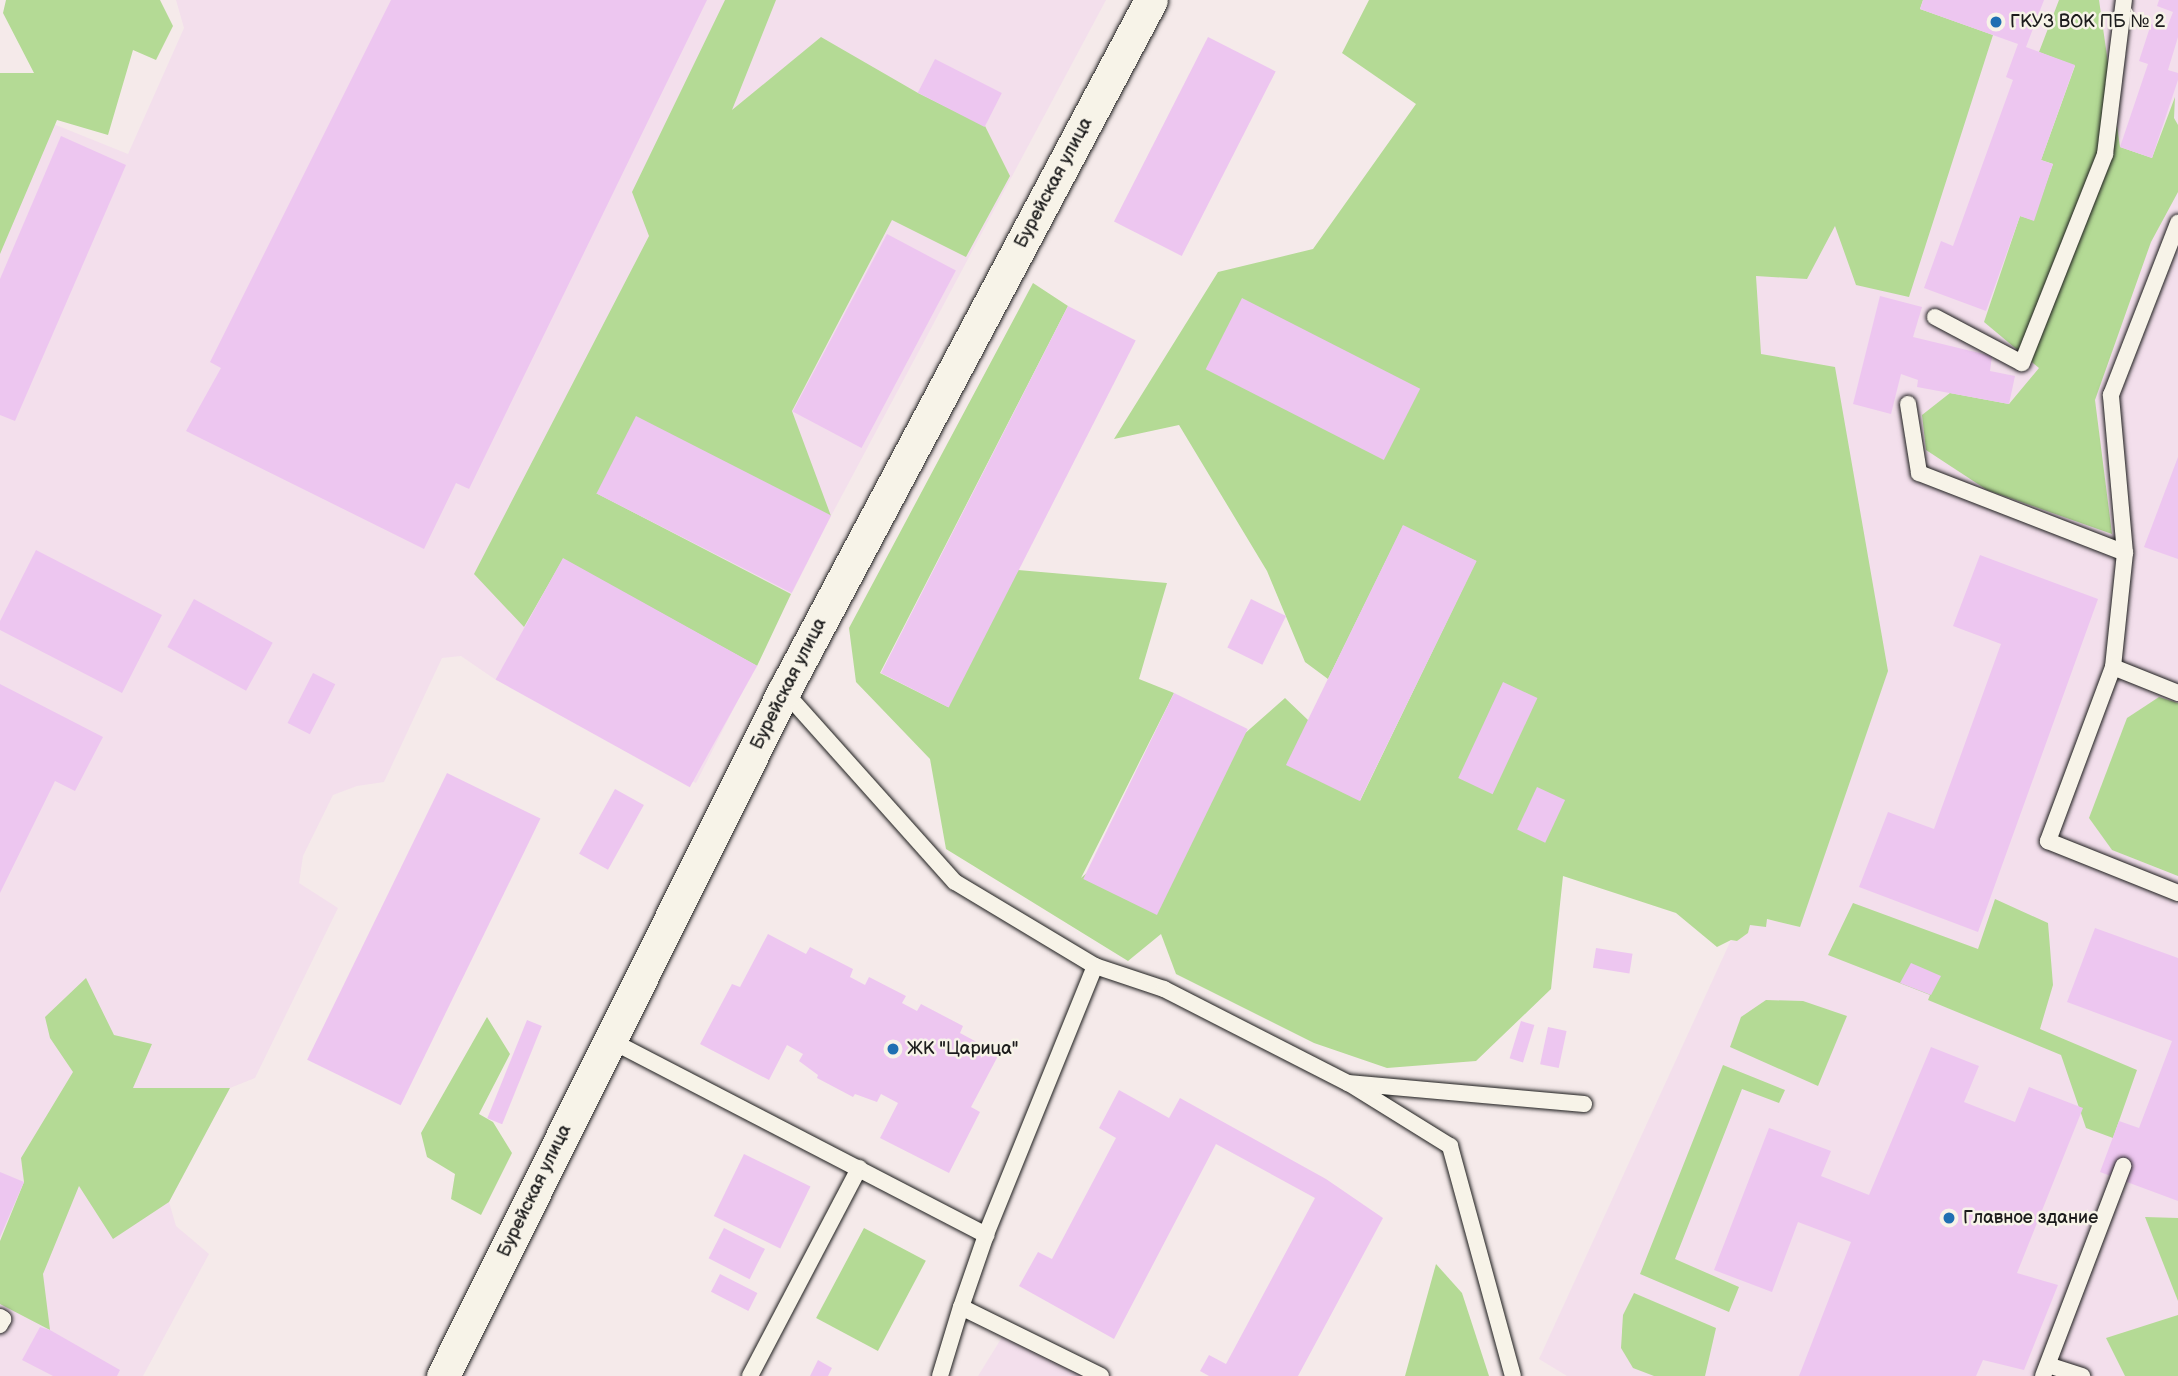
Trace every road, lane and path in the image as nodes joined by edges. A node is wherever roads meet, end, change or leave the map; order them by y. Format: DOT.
graph roads {
  1 [pos="1151,0"];
  2 [pos="2124,0"];
  3 [pos="2178,223"];
  4 [pos="1935,317"];
  5 [pos="1908,404"];
  6 [pos="2125,553"];
  7 [pos="2113,667"];
  8 [pos="783,691"];
  9 [pos="2178,693"];
  10 [pos="2178,893"];
  11 [pos="1096,966"];
  12 [pos="610,1040"];
  13 [pos="1348,1083"];
  14 [pos="1584,1104"];
  15 [pos="2123,1166"];
  16 [pos="859,1168"];
  17 [pos="986,1235"];
  18 [pos="961,1307"];
  19 [pos="0,1317"];
  20 [pos="0,1325"];
  21 [pos="2046,1370"];
  22 [pos="443,1376"];
  23 [pos="750,1376"];
  24 [pos="940,1376"];
  25 [pos="1101,1376"];
  26 [pos="1513,1376"];
  27 [pos="2082,1376"];
  1 -- 8 [label="street, Бурейская улица"];
  2 -- 4 [label="lane"];
  3 -- 6 [label="lane"];
  5 -- 6 [label="lane"];
  6 -- 7 [label="lane"];
  7 -- 9 [label="lane"];
  7 -- 10 [label="lane"];
  8 -- 11 [label="lane"];
  8 -- 12 [label="street, Бурейская улица"];
  11 -- 13 [label="lane"];
  11 -- 17 [label="lane"];
  12 -- 16 [label="lane"];
  12 -- 22 [label="street, Бурейская улица"];
  13 -- 14 [label="lane"];
  13 -- 26 [label="lane"];
  15 -- 21 [label="lane"];
  16 -- 17 [label="lane"];
  16 -- 23 [label="lane"];
  17 -- 18 [label="lane"];
  18 -- 24 [label="lane"];
  18 -- 25 [label="lane"];
  19 -- 20 [label="lane"];
  21 -- 27 [label="lane"];
}
